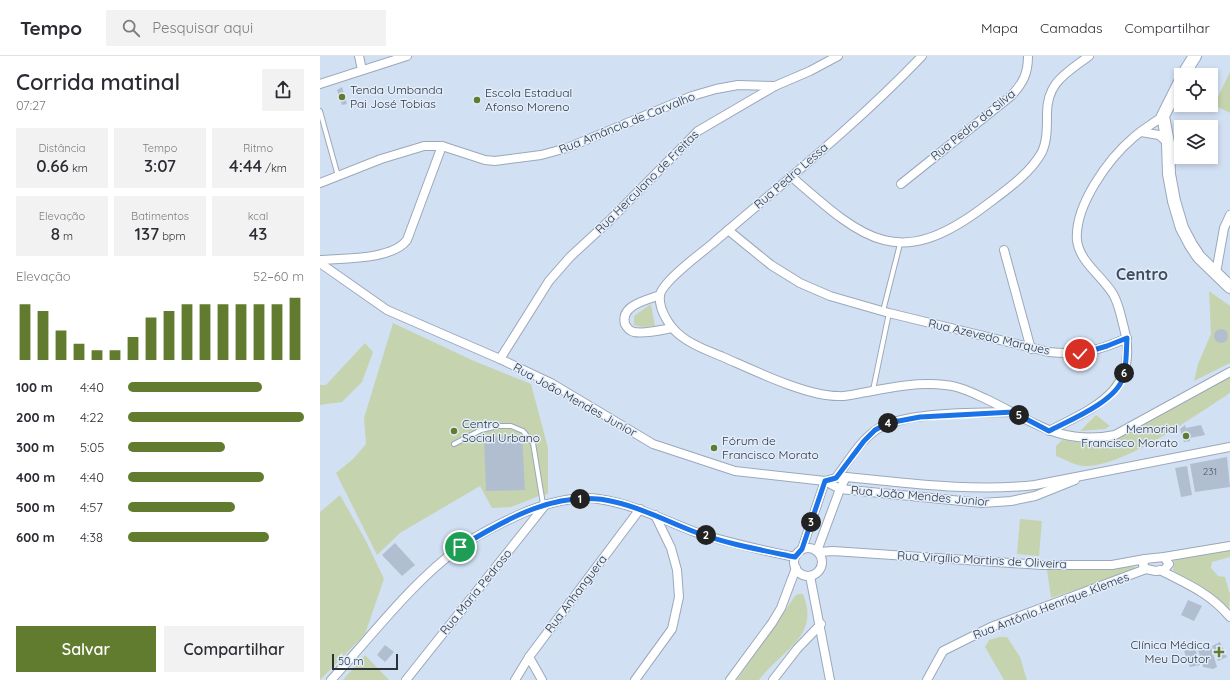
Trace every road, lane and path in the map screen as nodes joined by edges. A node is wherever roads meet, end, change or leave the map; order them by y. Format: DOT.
graph roads {
  1 [pos="359,56"];
  2 [pos="407,56"];
  3 [pos="838,56"];
  4 [pos="922,56"];
  5 [pos="1028,56"];
  6 [pos="1089,56"];
  7 [pos="1195,56"];
  8 [pos="1187,68"];
  9 [pos="362,70"];
  10 [pos="320,84"];
  11 [pos="775,86"];
  12 [pos="1174,94"];
  13 [pos="320,111"];
  14 [pos="1163,116"];
  15 [pos="1141,132"];
  16 [pos="1168,143"];
  17 [pos="442,146"];
  18 [pos="338,176"];
  19 [pos="792,177"];
  20 [pos="320,183"];
  21 [pos="901,184"];
  22 [pos="1230,215"];
  23 [pos="728,230"];
  24 [pos="900,244"];
  25 [pos="1004,250"];
  26 [pos="320,260"];
  27 [pos="320,263"];
  28 [pos="1216,273"];
  29 [pos="1230,287"];
  30 [pos="660,295"];
  31 [pos="886,312"];
  32 [pos="672,328"];
  33 [pos="1127,338"];
  34 [pos="1031,349"];
  35 [pos="500,358"];
  36 [pos="1230,372"];
  37 [pos="873,391"];
  38 [pos="1013,412"];
  39 [pos="1049,431"];
  40 [pos="454,444"];
  41 [pos="1230,447"];
  42 [pos="1085,476"];
  43 [pos="846,477"];
  44 [pos="836,478"];
  45 [pos="825,481"];
  46 [pos="840,489"];
  47 [pos="545,504"];
  48 [pos="640,509"];
  49 [pos="655,515"];
  50 [pos="1230,546"];
  51 [pos="802,549"];
  52 [pos="818,551"];
  53 [pos="795,557"];
  54 [pos="1164,557"];
  55 [pos="1145,559"];
  56 [pos="796,568"];
  57 [pos="1146,569"];
  58 [pos="1160,570"];
  59 [pos="810,576"];
  60 [pos="1230,617"];
  61 [pos="821,624"];
  62 [pos="529,657"];
  63 [pos="331,680"];
  64 [pos="406,680"];
  65 [pos="515,680"];
  66 [pos="542,680"];
  67 [pos="635,680"];
  68 [pos="730,680"];
  69 [pos="773,680"];
  70 [pos="830,680"];
  71 [pos="927,680"];
  1 -- 9 [label="street"];
  2 -- 9 [label="street"];
  3 -- 11 [label="street, Rua Herculano de Freitas"];
  4 -- 19 [label="street, Rua Pedro Lessa"];
  5 -- 21 [label="street, Rua Pedro da Silva"];
  6 -- 24 [label="street"];
  7 -- 8 [label="main road"];
  9 -- 10 [label="street"];
  11 -- 17 [label="street, Rua Amâncio de Carvalho"];
  11 -- 35 [label="street, Rua Herculano de Freitas"];
  12 -- 14 [label="main road"];
  13 -- 18 [label="lane"];
  14 -- 15 [label="street"];
  14 -- 16 [label="main road"];
  15 -- 16 [label="street"];
  15 -- 33 [label="street"];
  16 -- 28 [label="main road"];
  17 -- 18 [label="street, Rua Amâncio de Carvalho"];
  17 -- 26 [label="street"];
  18 -- 20 [label="street, Rua Amâncio de Carvalho"];
  19 -- 23 [label="street, Rua Pedro Lessa"];
  19 -- 24 [label="street"];
  22 -- 28 [label="street"];
  23 -- 30 [label="street, Rua Pedro Lessa"];
  23 -- 31 [label="street, Rua Azevedo Marques"];
  24 -- 31 [label="lane"];
  25 -- 34 [label="street"];
  27 -- 35 [label="street, Rua João Mendes Junior"];
  28 -- 29 [label="main road"];
  30 -- 32 [label="street"];
  30 -- 32 [label="street"];
  31 -- 34 [label="street, Rua Azevedo Marques"];
  31 -- 37 [label="lane"];
  32 -- 37 [label="street"];
  33 -- 34 [label="street, Rua Azevedo Marques"];
  33 -- 39 [label="street"];
  35 -- 45 [label="street, Rua João Mendes Junior"];
  36 -- 39 [label="street"];
  37 -- 38 [label="street"];
  38 -- 39 [label="street"];
  38 -- 44 [label="street"];
  40 -- 47 [label="lane"];
  41 -- 42 [label="street"];
  42 -- 43 [label="street, Rua João Mendes Junior"];
  42 -- 46 [label="street, Rua João Mendes Junior"];
  43 -- 44 [label="street, Rua João Mendes Junior"];
  43 -- 46 [label="street"];
  44 -- 45 [label="street, Rua João Mendes Junior"];
  45 -- 46 [label="street, Rua João Mendes Junior"];
  45 -- 51 [label="street"];
  46 -- 52 [label="street"];
  47 -- 48 [label="street"];
  47 -- 63 [label="street"];
  47 -- 64 [label="street, Rua Maria Pedroso"];
  48 -- 49 [label="street"];
  48 -- 62 [label="street, Rua Anhanguera"];
  49 -- 53 [label="street"];
  49 -- 67 [label="street"];
  50 -- 54 [label="street"];
  51 -- 52 [label="street"];
  51 -- 53 [label="street"];
  52 -- 55 [label="street, Rua Virgílio Martins de Oliveira"];
  52 -- 59 [label="street"];
  53 -- 56 [label="street"];
  54 -- 55 [label="street, Rua Virgílio Martins de Oliveira"];
  54 -- 58 [label="street"];
  55 -- 57 [label="street"];
  56 -- 59 [label="street"];
  56 -- 68 [label="street"];
  57 -- 58 [label="street"];
  57 -- 71 [label="street, Rua Antônio Henrique Klemes"];
  58 -- 60 [label="street"];
  59 -- 61 [label="street"];
  61 -- 69 [label="street"];
  61 -- 70 [label="street"];
  62 -- 65 [label="street, Rua Anhanguera"];
  62 -- 66 [label="street"];
}
